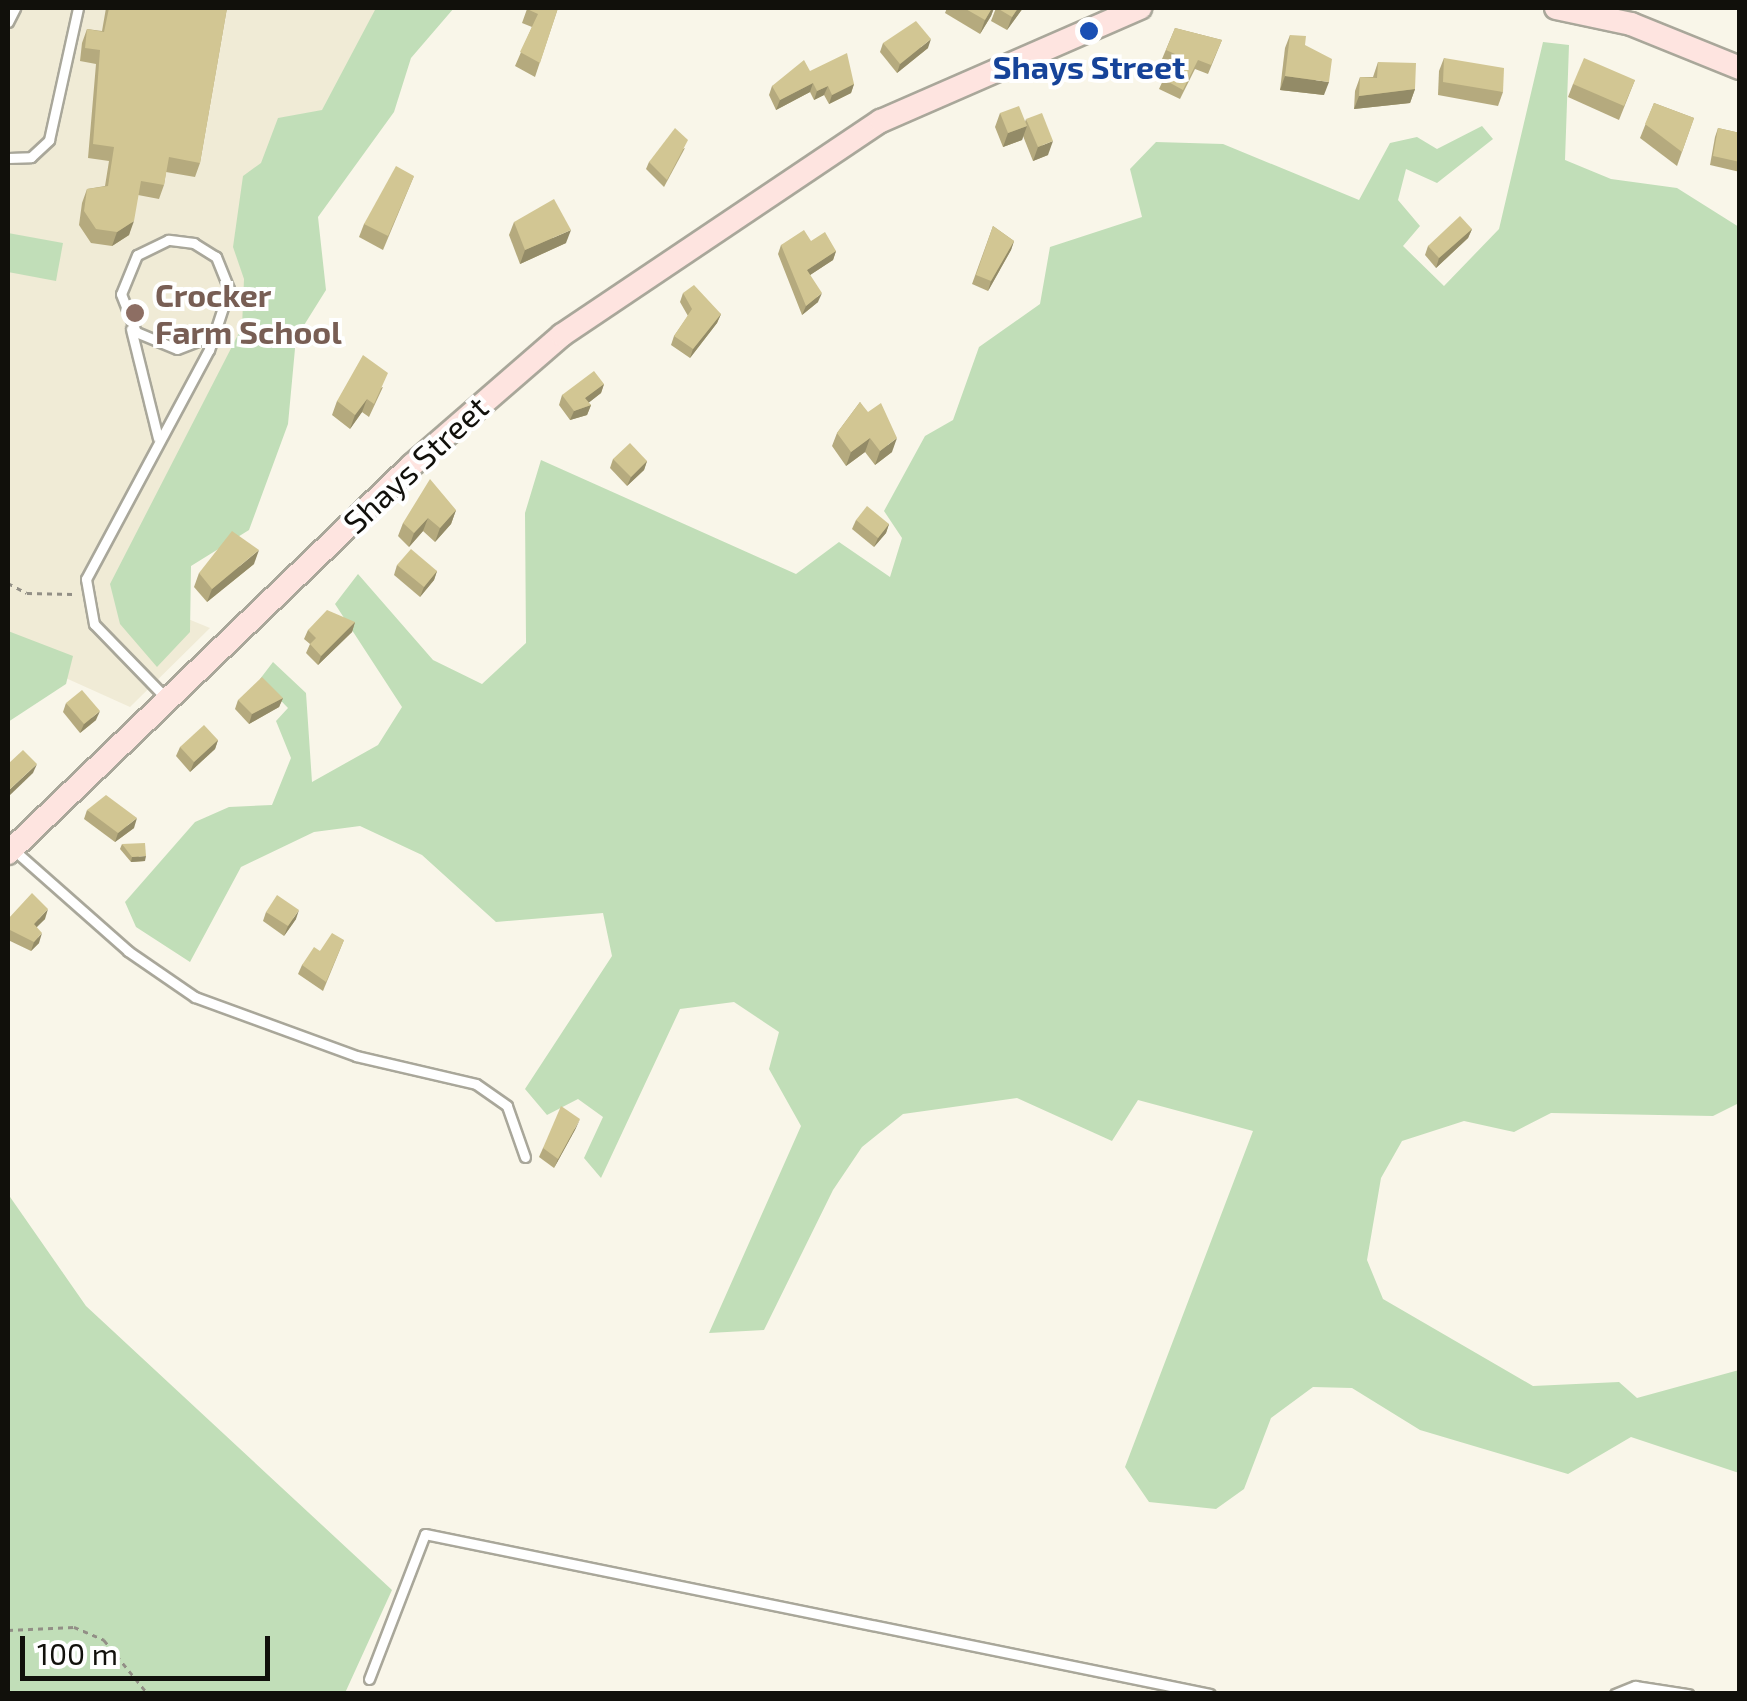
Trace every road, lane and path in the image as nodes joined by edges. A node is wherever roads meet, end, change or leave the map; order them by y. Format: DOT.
graph roads {
  1 [pos="15,8"];
  2 [pos="78,8"];
  3 [pos="1140,8"];
  4 [pos="1556,8"];
  5 [pos="8,22"];
  6 [pos="1740,68"];
  7 [pos="8,158"];
  8 [pos="131,326"];
  9 [pos="211,336"];
  10 [pos="158,438"];
  11 [pos="8,582"];
  12 [pos="85,592"];
  13 [pos="168,700"];
  14 [pos="10,850"];
  15 [pos="525,1158"];
  16 [pos="8,1630"];
  17 [pos="369,1679"];
  18 [pos="148,1694"];
  19 [pos="1210,1694"];
  20 [pos="1615,1694"];
  21 [pos="1688,1694"];
  1 -- 5 [label="lane"];
  2 -- 7 [label="lane"];
  3 -- 13 [label="main road, Shays Street"];
  4 -- 6 [label="main road"];
  8 -- 9 [label="lane"];
  8 -- 9 [label="lane"];
  8 -- 10 [label="lane"];
  9 -- 10 [label="lane"];
  10 -- 12 [label="lane"];
  11 -- 12 [label="path"];
  12 -- 13 [label="lane"];
  13 -- 14 [label="main road, Shays Street"];
  14 -- 15 [label="lane"];
  16 -- 18 [label="path"];
  17 -- 19 [label="lane"];
  20 -- 21 [label="lane"];
}
